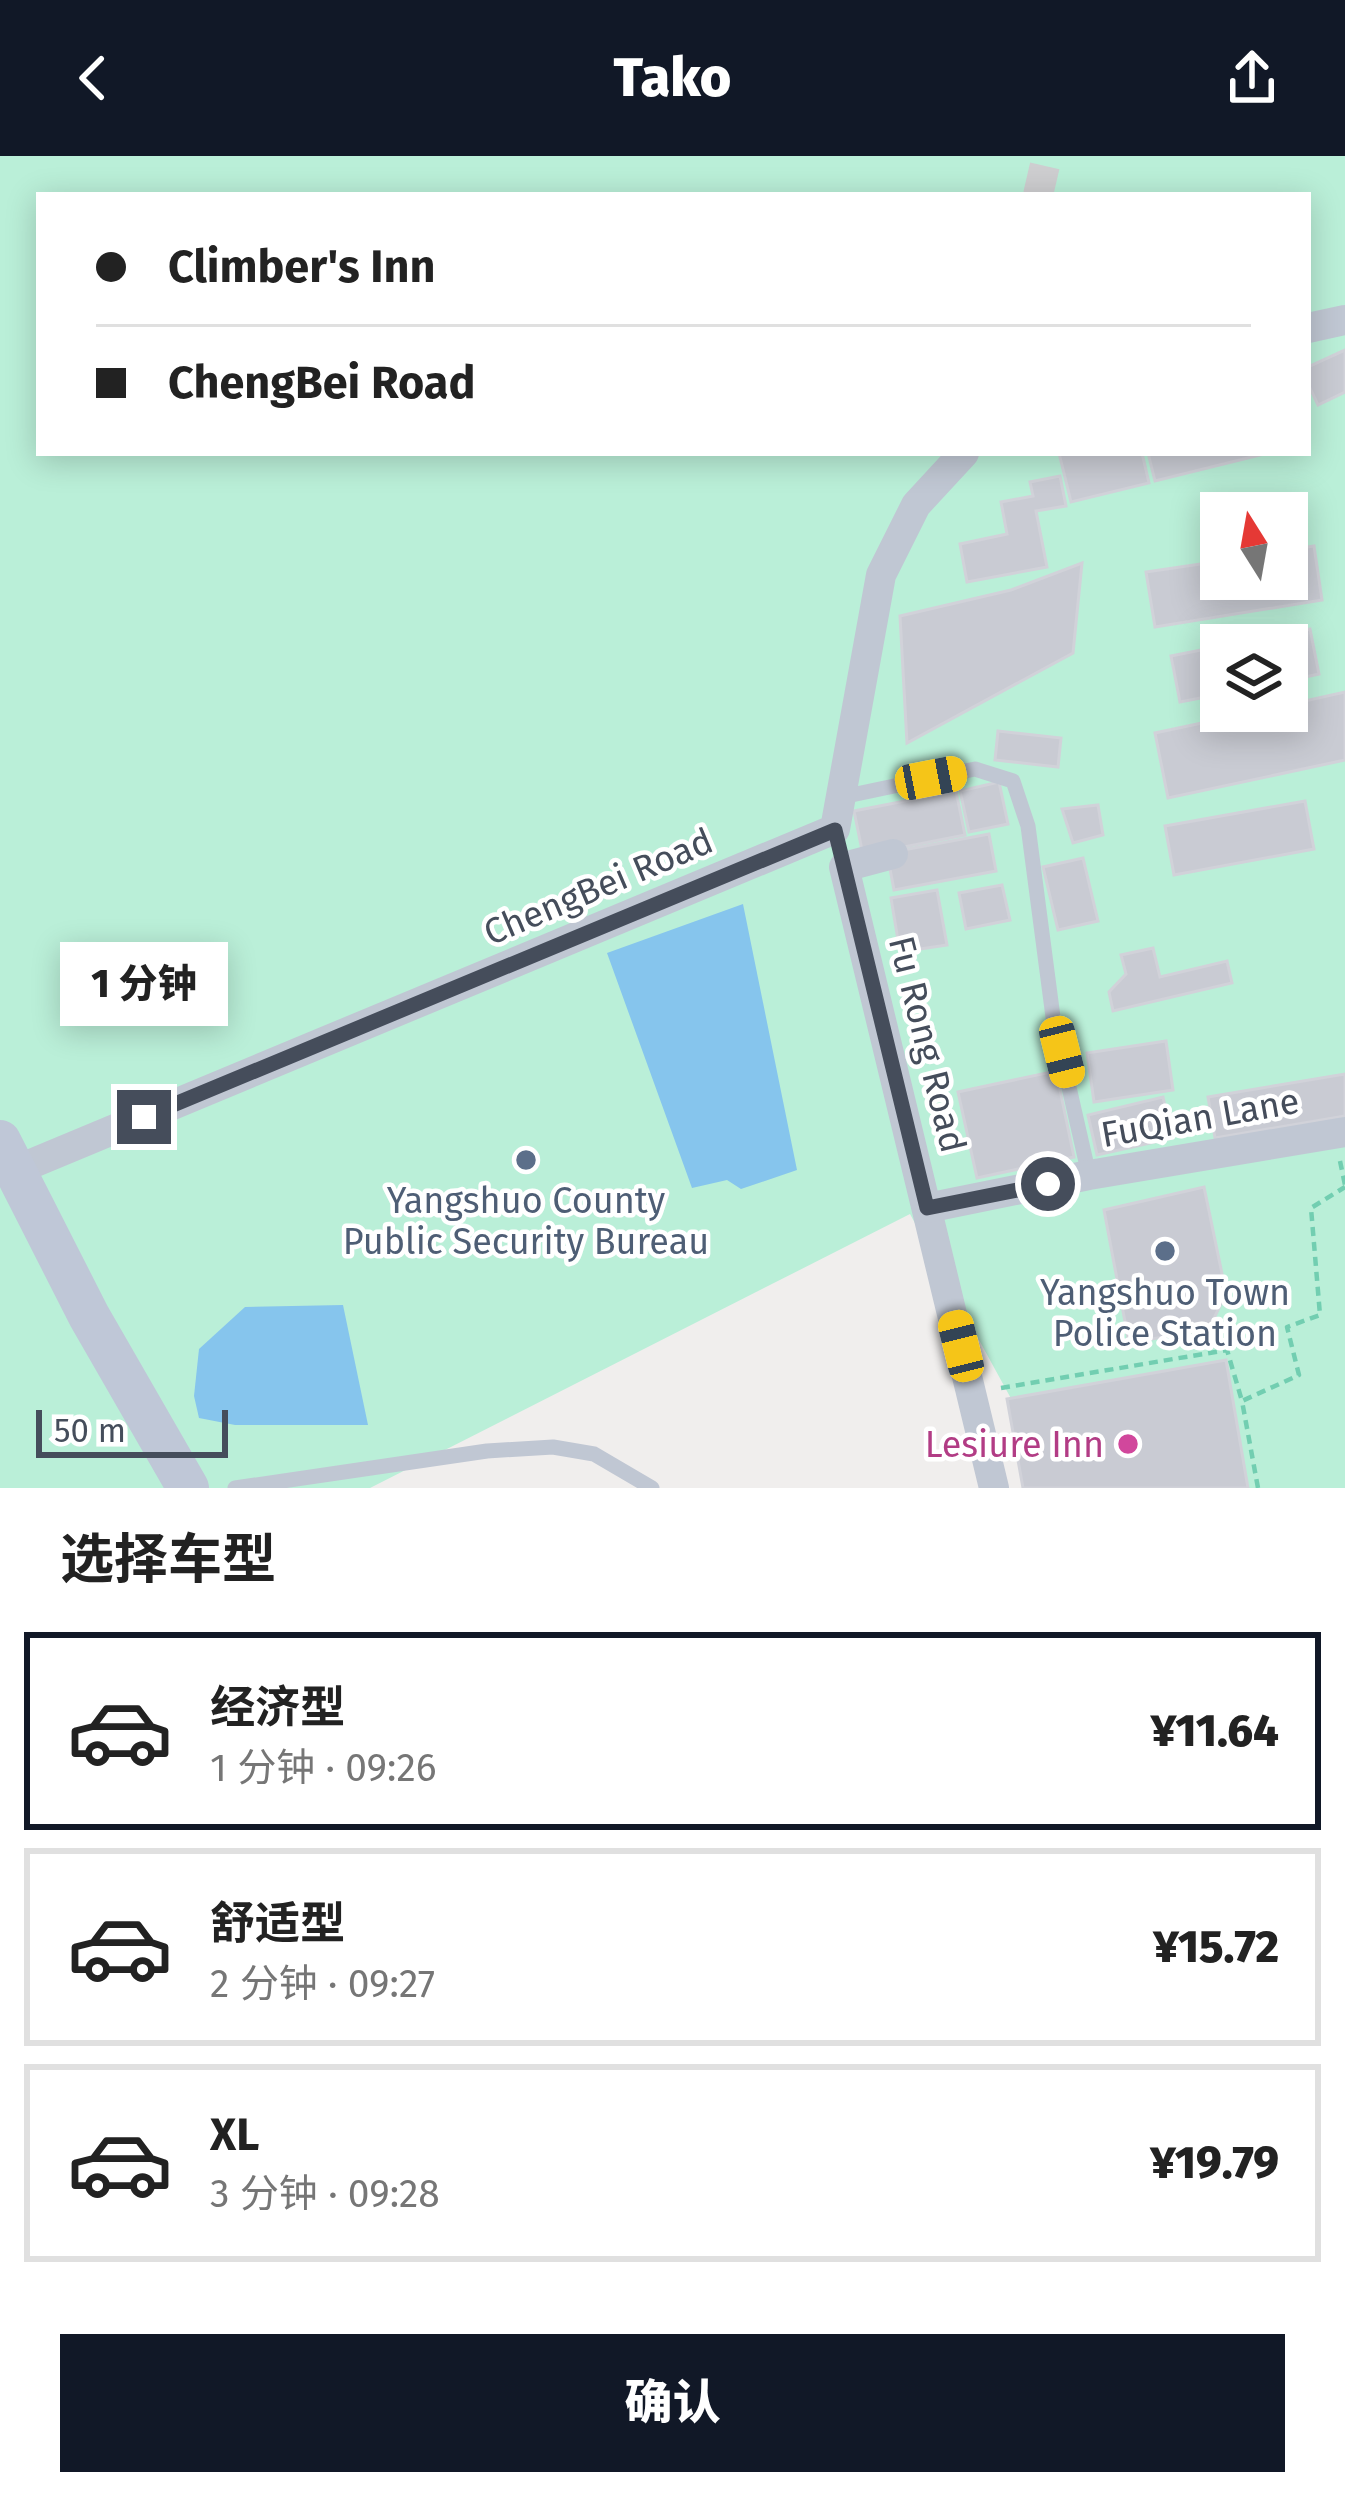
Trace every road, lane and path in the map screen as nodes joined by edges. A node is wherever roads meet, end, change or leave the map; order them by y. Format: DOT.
graph roads {
  1 [pos="1345,320"];
  2 [pos="1311,327"];
  3 [pos="961,456"];
  4 [pos="842,797"];
  5 [pos="835,830"];
  6 [pos="893,854"];
  7 [pos="844,867"];
  8 [pos="1345,1132"];
  9 [pos="7,1156"];
  10 [pos="1089,1175"];
  11 [pos="1345,1187"];
  12 [pos="927,1208"];
  13 [pos="972,1393"];
  14 [pos="1242,1401"];
  15 [pos="188,1488"];
  16 [pos="235,1488"];
  17 [pos="652,1488"];
  18 [pos="994,1488"];
  19 [pos="1258,1488"];
  1 -- 2 [label="street"];
  3 -- 4 [label="street"];
  4 -- 5 [label="street"];
  4 -- 10 [label="lane"];
  5 -- 7 [label="street, Fu Rong Road"];
  5 -- 9 [label="street, ChengBei Road"];
  6 -- 7 [label="street"];
  7 -- 12 [label="street, Fu Rong Road"];
  7 -- 18 [label="street"];
  8 -- 10 [label="street, FuQian Lane"];
  9 -- 15 [label="street"];
  10 -- 12 [label="street, FuQian Lane"];
  11 -- 14 [label="path"];
  12 -- 13 [label="street, Fu Rong Road"];
  13 -- 14 [label="path"];
  13 -- 18 [label="street, Fu Rong Road"];
  14 -- 19 [label="path"];
  16 -- 17 [label="lane"];
}
